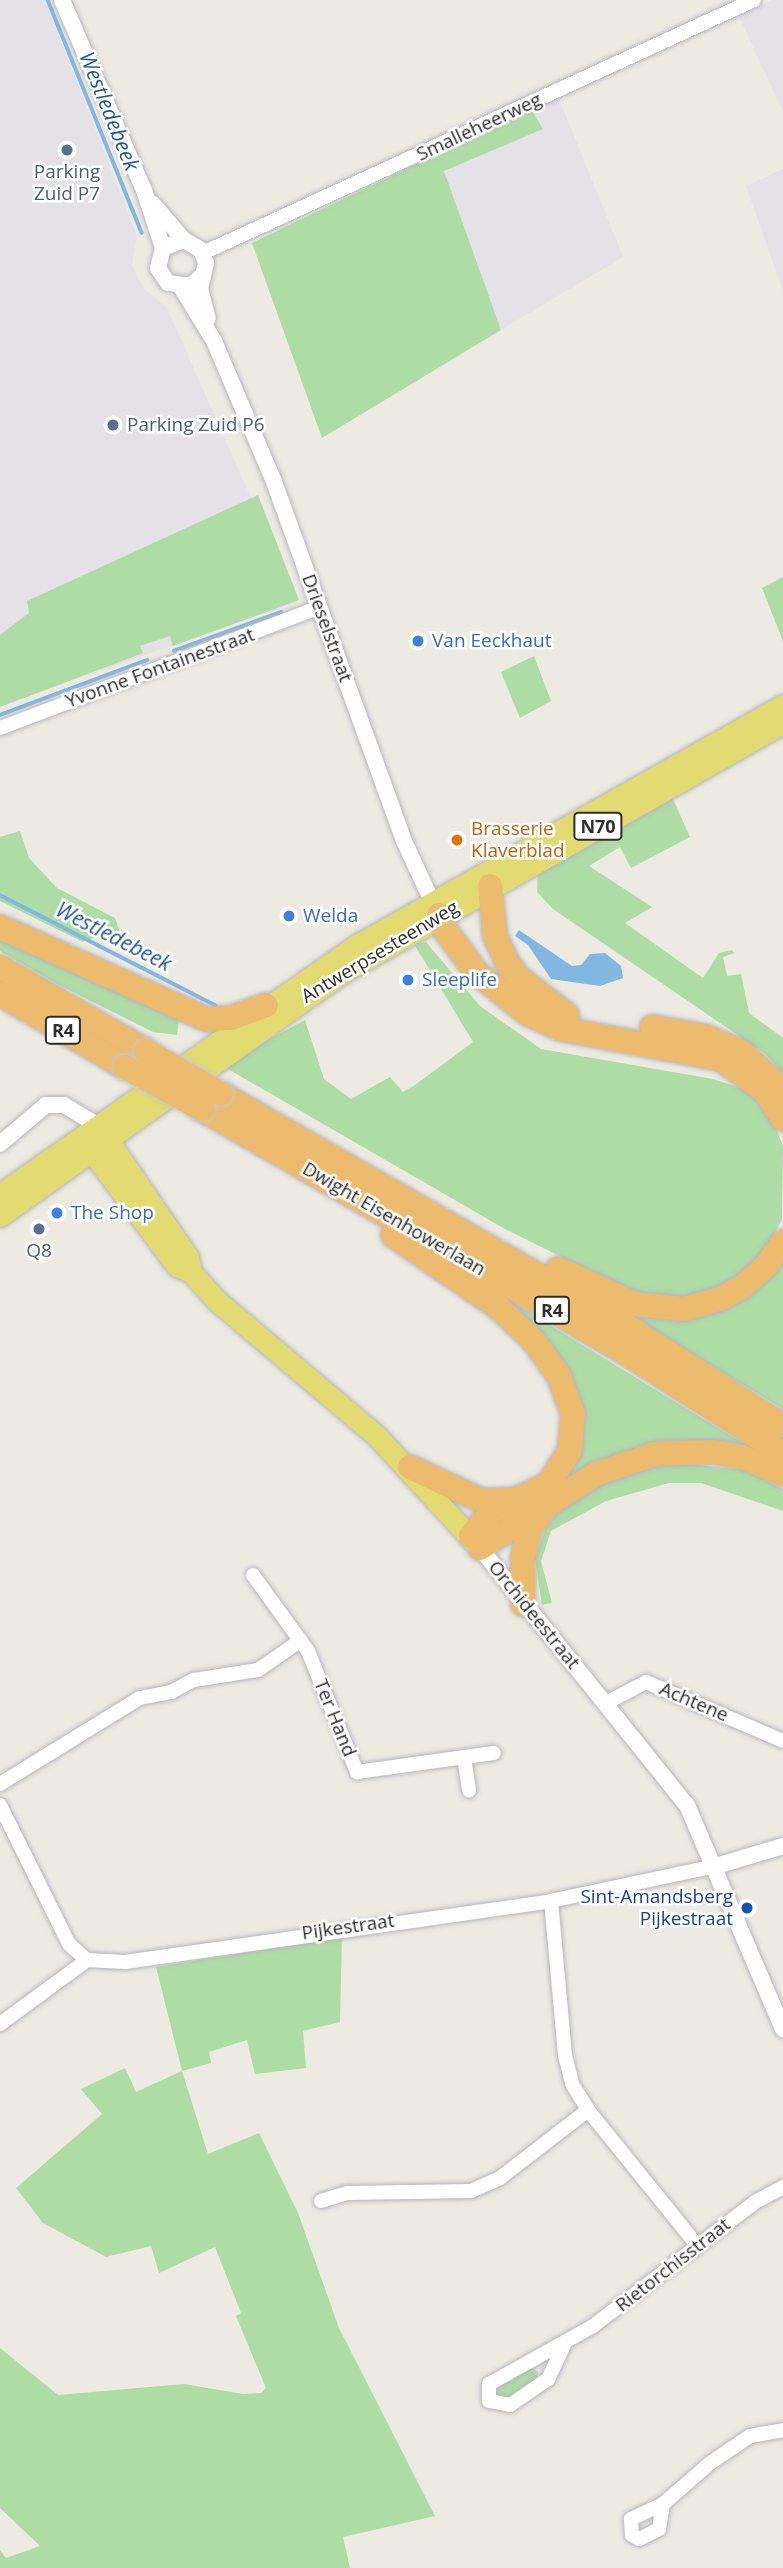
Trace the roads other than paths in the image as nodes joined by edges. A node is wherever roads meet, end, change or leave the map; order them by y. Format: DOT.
graph roads {
  1 [pos="62,0"];
  2 [pos="754,0"];
  3 [pos="144,190"];
  4 [pos="184,240"];
  5 [pos="163,248"];
  6 [pos="203,253"];
  7 [pos="202,276"];
  8 [pos="181,287"];
  9 [pos="214,341"];
  10 [pos="320,607"];
  11 [pos="783,705"];
  12 [pos="783,723"];
  13 [pos="0,728"];
  14 [pos="668,778"];
  15 [pos="490,886"];
  16 [pos="435,908"];
  17 [pos="0,927"];
  18 [pos="0,967"];
  19 [pos="0,994"];
  20 [pos="266,1005"];
  21 [pos="567,1015"];
  22 [pos="783,1090"];
  23 [pos="211,1102"];
  24 [pos="783,1119"];
  25 [pos="94,1138"];
  26 [pos="0,1144"];
  27 [pos="316,1174"];
  28 [pos="0,1194"];
  29 [pos="0,1216"];
  30 [pos="470,1235"];
  31 [pos="783,1242"];
  32 [pos="783,1426"];
  33 [pos="783,1453"];
  34 [pos="410,1467"];
  35 [pos="783,1474"];
  36 [pos="513,1500"];
  37 [pos="545,1508"];
  38 [pos="476,1542"];
  39 [pos="253,1575"];
  40 [pos="523,1604"];
  41 [pos="301,1640"];
  42 [pos="606,1703"];
  43 [pos="783,1741"];
  44 [pos="494,1753"];
  45 [pos="464,1758"];
  46 [pos="0,1784"];
  47 [pos="469,1791"];
  48 [pos="0,1805"];
  49 [pos="783,1846"];
  50 [pos="716,1866"];
  51 [pos="551,1901"];
  52 [pos="87,1960"];
  53 [pos="0,2024"];
  54 [pos="783,2029"];
  55 [pos="588,2110"];
  56 [pos="783,2187"];
  57 [pos="321,2201"];
  58 [pos="697,2245"];
  59 [pos="564,2345"];
  60 [pos="783,2430"];
  61 [pos="663,2504"];
  1 -- 3 [label="street, Drieselstraat"];
  2 -- 6 [label="street, Smalleheerweg"];
  3 -- 4 [label="street, Drieselstraat"];
  3 -- 5 [label="street, Drieselstraat"];
  4 -- 5 [label="street"];
  4 -- 6 [label="street, Drieselstraat"];
  5 -- 8 [label="street, Drieselstraat"];
  6 -- 7 [label="street, Drieselstraat"];
  7 -- 8 [label="street"];
  7 -- 9 [label="street, Drieselstraat"];
  8 -- 9 [label="street, Drieselstraat"];
  9 -- 10 [label="street, Drieselstraat"];
  10 -- 13 [label="street, Yvonne Fontainestraat"];
  10 -- 16 [label="street, Drieselstraat"];
  11 -- 14 [label="main road, Antwerpsesteenweg / N70"];
  12 -- 14 [label="main road, Antwerpsesteenweg / N70"];
  14 -- 15 [label="main road, Antwerpsesteenweg / N70"];
  14 -- 16 [label="main road, Antwerpsesteenweg / N70"];
  15 -- 16 [label="main road, Antwerpsesteenweg / N70"];
  15 -- 21 [label="highway"];
  16 -- 20 [label="main road, Antwerpsesteenweg / N70"];
  16 -- 21 [label="highway"];
  16 -- 24 [label="highway"];
  16 -- 25 [label="main road, Antwerpsesteenweg / N70"];
  17 -- 20 [label="highway"];
  18 -- 23 [label="highway, Dwight Eisenhowerlaan / R4, bridge"];
  19 -- 23 [label="highway, Dwight Eisenhowerlaan / R4, bridge"];
  20 -- 25 [label="main road, Antwerpsesteenweg / N70"];
  21 -- 22 [label="highway"];
  23 -- 27 [label="highway, Dwight Eisenhowerlaan / R4"];
  23 -- 30 [label="highway, Dwight Eisenhowerlaan / R4"];
  25 -- 26 [label="street"];
  25 -- 28 [label="main road, Antwerpsesteenweg / N70"];
  25 -- 29 [label="main road, Antwerpsesteenweg / N70"];
  25 -- 34 [label="main road, Orchideestraat"];
  27 -- 33 [label="highway, Dwight Eisenhowerlaan / R4"];
  27 -- 36 [label="highway"];
  30 -- 31 [label="highway"];
  30 -- 32 [label="highway, Dwight Eisenhowerlaan / R4"];
  34 -- 36 [label="highway"];
  34 -- 38 [label="main road, Orchideestraat"];
  35 -- 37 [label="highway"];
  36 -- 38 [label="highway"];
  37 -- 38 [label="highway"];
  37 -- 40 [label="highway"];
  38 -- 40 [label="street, Orchideestraat"];
  39 -- 41 [label="street, Ter Hand"];
  40 -- 42 [label="street, Orchideestraat"];
  41 -- 45 [label="street, Ter Hand"];
  41 -- 46 [label="street"];
  42 -- 43 [label="street, Achtene"];
  42 -- 50 [label="street, Orchideestraat"];
  44 -- 45 [label="street, Ter Hand"];
  45 -- 47 [label="street"];
  48 -- 52 [label="street"];
  49 -- 50 [label="street"];
  50 -- 51 [label="street, Pijkestraat"];
  50 -- 54 [label="street, Orchideestraat"];
  51 -- 52 [label="street, Pijkestraat"];
  51 -- 55 [label="street"];
  52 -- 53 [label="street"];
  55 -- 57 [label="street"];
  55 -- 58 [label="street"];
  56 -- 58 [label="street, Rietorchisstraat"];
  58 -- 59 [label="street, Rietorchisstraat"];
  59 -- 59 [label="street, Rietorchisstraat"];
  60 -- 61 [label="street"];
}
